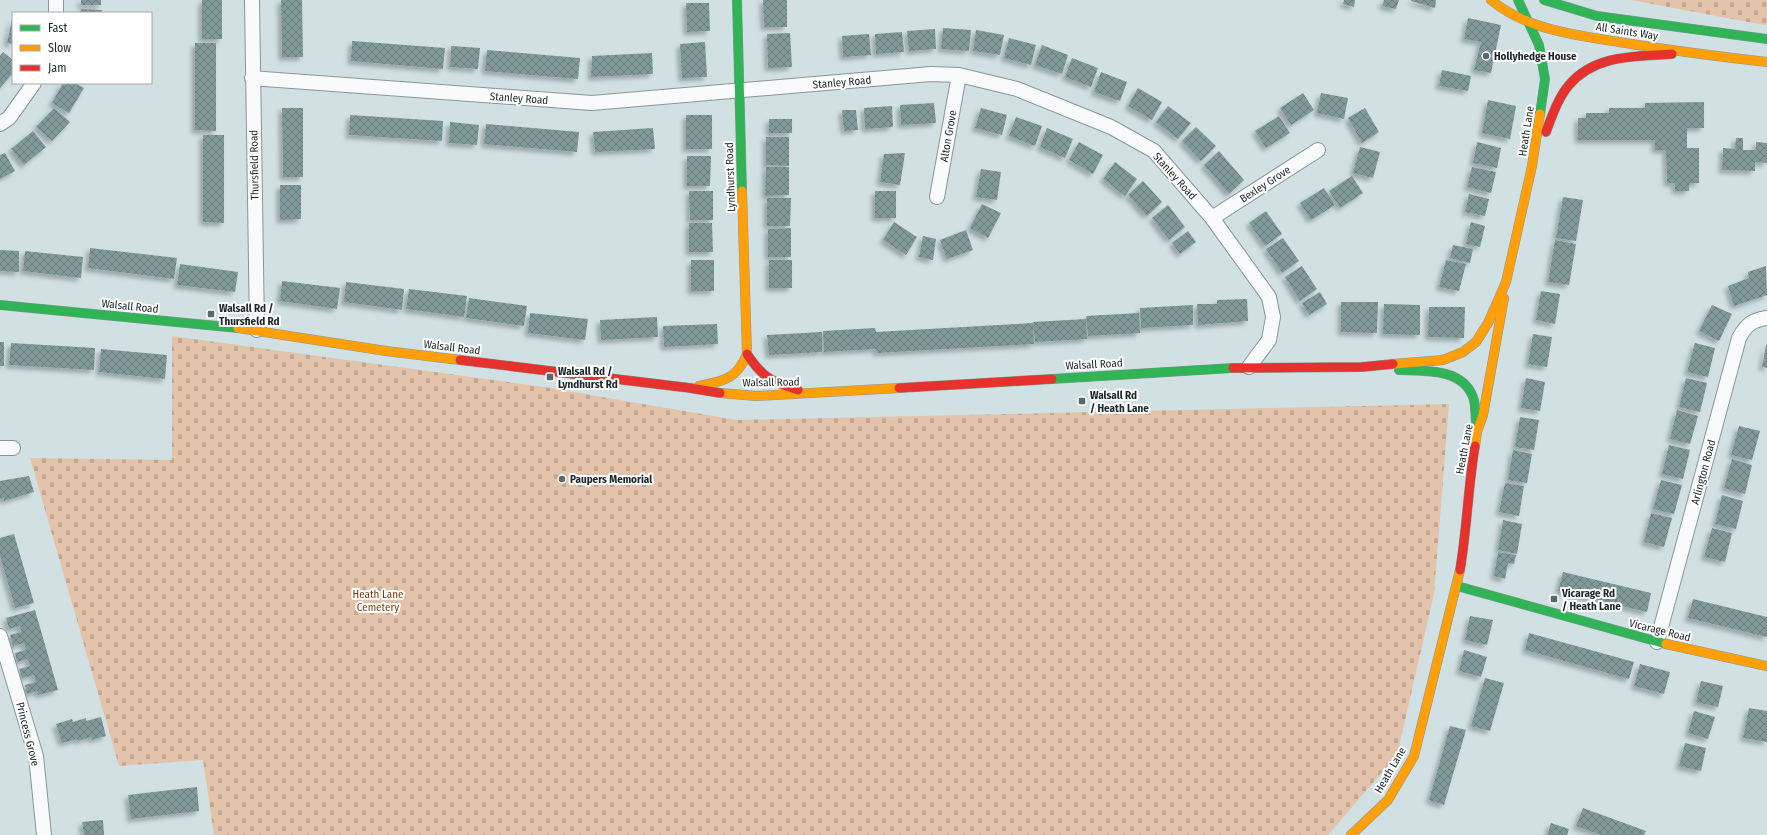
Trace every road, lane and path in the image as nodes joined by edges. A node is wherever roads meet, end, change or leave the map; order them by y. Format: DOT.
graph roads {
  1 [pos="56,0"];
  2 [pos="252,0"];
  3 [pos="737,0"];
  4 [pos="1491,0"];
  5 [pos="1518,0"];
  6 [pos="1544,0"];
  7 [pos="56,12"];
  8 [pos="1530,22"];
  9 [pos="1767,39"];
  10 [pos="1683,52"];
  11 [pos="1767,62"];
  12 [pos="958,75"];
  13 [pos="252,78"];
  14 [pos="33,84"];
  15 [pos="739,90"];
  16 [pos="0,124"];
  17 [pos="1318,150"];
  18 [pos="1532,166"];
  19 [pos="937,197"];
  20 [pos="1212,218"];
  21 [pos="1506,282"];
  22 [pos="0,305"];
  23 [pos="1767,318"];
  24 [pos="257,330"];
  25 [pos="747,354"];
  26 [pos="1249,367"];
  27 [pos="1362,367"];
  28 [pos="690,388"];
  29 [pos="810,393"];
  30 [pos="1477,432"];
  31 [pos="1457,586"];
  32 [pos="0,636"];
  33 [pos="1657,642"];
  34 [pos="1767,666"];
  35 [pos="44,835"];
  36 [pos="1351,835"];
  1 -- 7 [label="street"];
  2 -- 13 [label="street, Thursfield Road"];
  3 -- 15 [label="main road, Lyndhurst Road"];
  4 -- 8 [label="main road, All Saints Way"];
  5 -- 8 [label="main road, Heath Lane"];
  6 -- 9 [label="main road, All Saints Way"];
  8 -- 10 [label="main road, All Saints Way"];
  8 -- 18 [label="main road, Heath Lane"];
  10 -- 11 [label="main road, All Saints Way"];
  10 -- 18 [label="main road"];
  12 -- 15 [label="street, Stanley Road"];
  12 -- 19 [label="street, Alton Grove"];
  12 -- 20 [label="street, Stanley Road"];
  13 -- 15 [label="street, Stanley Road"];
  13 -- 24 [label="street, Thursfield Road"];
  14 -- 16 [label="street"];
  15 -- 25 [label="main road, Lyndhurst Road"];
  17 -- 20 [label="street, Bexley Grove"];
  18 -- 21 [label="main road, Heath Lane"];
  20 -- 26 [label="street, Stanley Road"];
  21 -- 27 [label="main road, Walsall Road"];
  21 -- 30 [label="main road, Heath Lane"];
  22 -- 24 [label="main road, Walsall Road"];
  23 -- 33 [label="street, Arlington Road"];
  24 -- 28 [label="main road, Walsall Road"];
  25 -- 28 [label="main road, Lyndhurst Road"];
  25 -- 29 [label="main road"];
  26 -- 27 [label="main road, Walsall Road"];
  26 -- 29 [label="main road, Walsall Road"];
  27 -- 30 [label="main road"];
  28 -- 29 [label="main road, Walsall Road"];
  30 -- 31 [label="main road, Heath Lane"];
  31 -- 33 [label="main road, Vicarage Road"];
  31 -- 36 [label="main road, Heath Lane"];
  32 -- 35 [label="street, Princess Grove"];
  33 -- 34 [label="main road, Vicarage Road"];
}
